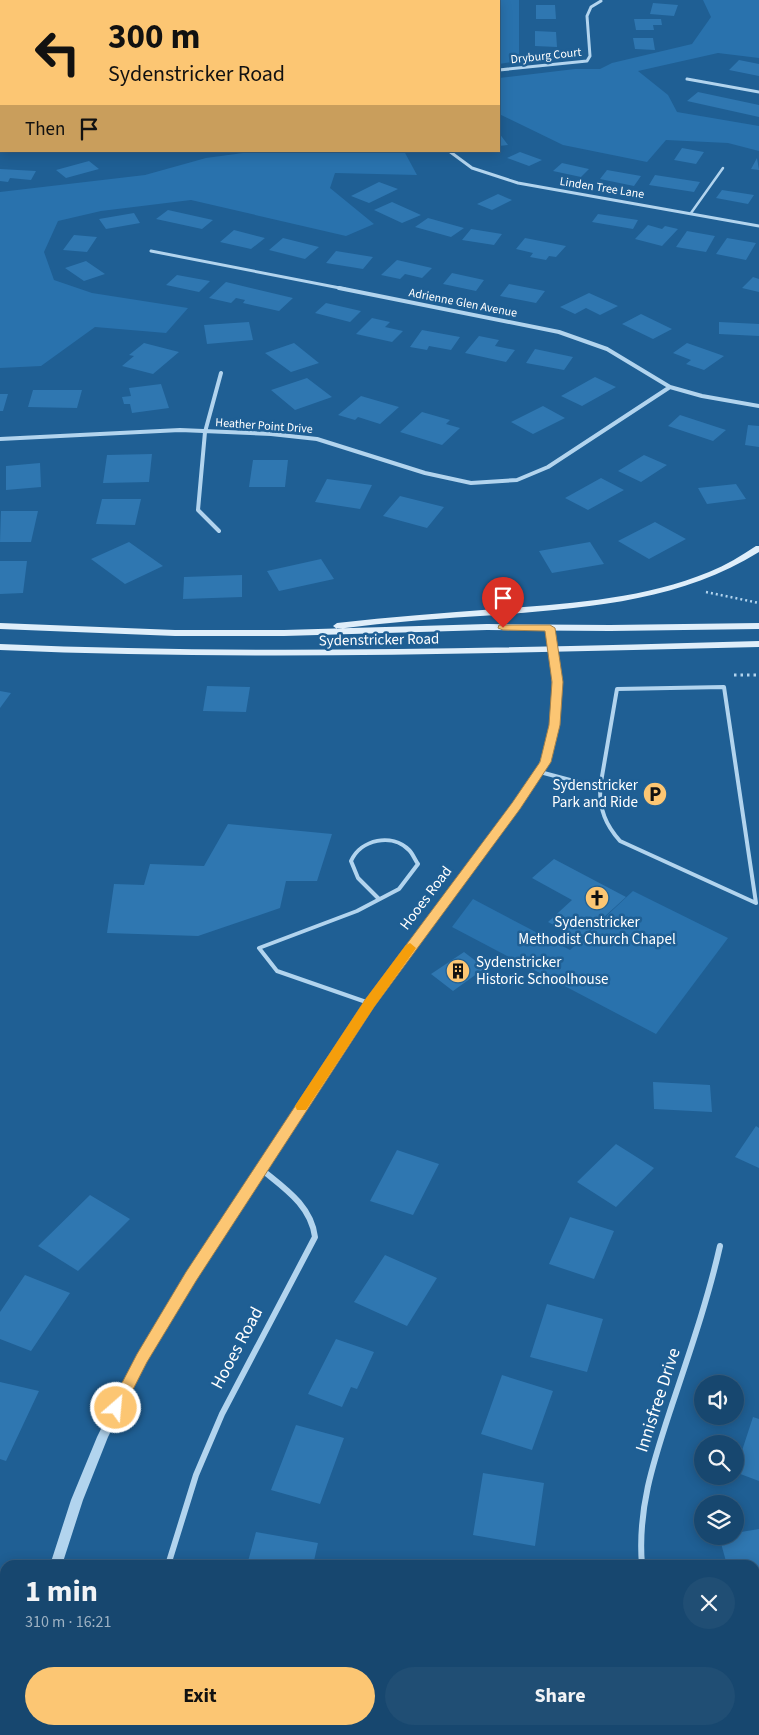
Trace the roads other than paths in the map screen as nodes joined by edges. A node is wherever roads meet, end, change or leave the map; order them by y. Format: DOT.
graph roads {
  1 [pos="600,1"];
  2 [pos="500,70"];
  3 [pos="687,79"];
  4 [pos="759,92"];
  5 [pos="450,152"];
  6 [pos="723,168"];
  7 [pos="691,213"];
  8 [pos="759,226"];
  9 [pos="150,251"];
  10 [pos="221,373"];
  11 [pos="670,387"];
  12 [pos="759,406"];
  13 [pos="205,432"];
  14 [pos="0,439"];
  15 [pos="219,531"];
  16 [pos="759,548"];
  17 [pos="0,626"];
  18 [pos="759,626"];
  19 [pos="550,628"];
  20 [pos="284,634"];
  21 [pos="759,644"];
  22 [pos="0,647"];
  23 [pos="553,649"];
  24 [pos="540,772"];
  25 [pos="600,788"];
  26 [pos="379,900"];
  27 [pos="369,1003"];
  28 [pos="261,1169"];
  29 [pos="720,1246"];
  30 [pos="58,1560"];
  31 [pos="170,1560"];
  32 [pos="641,1560"];
  1 -- 2 [label="street, Dryburg Court"];
  3 -- 4 [label="street"];
  5 -- 7 [label="street, Linden Tree Lane"];
  6 -- 7 [label="lane"];
  7 -- 8 [label="street, Linden Tree Lane"];
  9 -- 11 [label="street, Adrienne Glen Avenue"];
  10 -- 13 [label="street"];
  11 -- 12 [label="street, Adrienne Glen Avenue"];
  11 -- 13 [label="street, Heather Point Drive"];
  13 -- 14 [label="street, Heather Point Drive"];
  13 -- 15 [label="street"];
  16 -- 20 [label="main road"];
  17 -- 20 [label="main road, Sydenstricker Road"];
  18 -- 19 [label="main road, Sydenstricker Road"];
  19 -- 20 [label="main road, Sydenstricker Road"];
  19 -- 23 [label="street, Hooes Road"];
  21 -- 23 [label="main road, Sydenstricker Road"];
  22 -- 23 [label="main road, Sydenstricker Road"];
  23 -- 24 [label="street, Hooes Road"];
  24 -- 25 [label="lane"];
  24 -- 27 [label="street, Hooes Road"];
  25 -- 25 [label="lane"];
  26 -- 26 [label="lane"];
  26 -- 27 [label="lane"];
  27 -- 28 [label="street, Hooes Road"];
  28 -- 30 [label="street, Hooes Road"];
  28 -- 31 [label="street, Hooes Road"];
  29 -- 32 [label="street, Innisfree Drive"];
}
